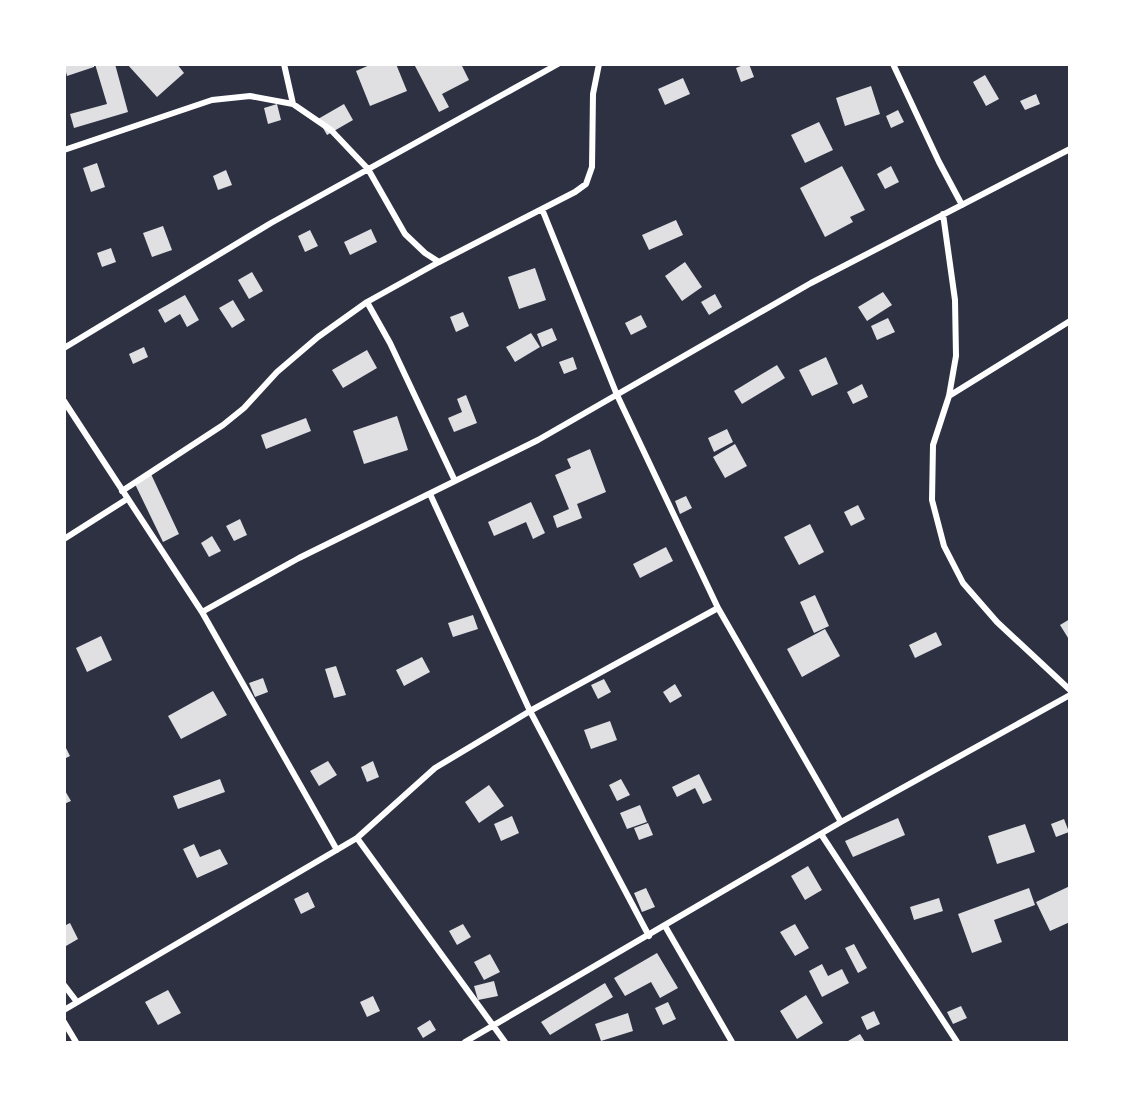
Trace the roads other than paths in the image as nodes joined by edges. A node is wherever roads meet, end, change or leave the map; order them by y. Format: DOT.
graph roads {
  1 [pos="284,64"];
  2 [pos="558,64"];
  3 [pos="599,64"];
  4 [pos="893,64"];
  5 [pos="293,104"];
  6 [pos="1070,149"];
  7 [pos="64,150"];
  8 [pos="368,169"];
  9 [pos="963,205"];
  10 [pos="542,209"];
  11 [pos="943,214"];
  12 [pos="439,262"];
  13 [pos="367,302"];
  14 [pos="1070,321"];
  15 [pos="64,348"];
  16 [pos="617,395"];
  17 [pos="949,396"];
  18 [pos="64,401"];
  19 [pos="455,482"];
  20 [pos="122,491"];
  21 [pos="430,494"];
  22 [pos="127,499"];
  23 [pos="64,539"];
  24 [pos="718,608"];
  25 [pos="202,612"];
  26 [pos="1070,690"];
  27 [pos="1070,696"];
  28 [pos="530,711"];
  29 [pos="841,822"];
  30 [pos="821,834"];
  31 [pos="357,838"];
  32 [pos="337,850"];
  33 [pos="665,926"];
  34 [pos="649,936"];
  35 [pos="64,985"];
  36 [pos="77,1002"];
  37 [pos="64,1010"];
  38 [pos="64,1022"];
  39 [pos="494,1027"];
  40 [pos="76,1042"];
  41 [pos="465,1042"];
  42 [pos="505,1042"];
  43 [pos="732,1042"];
  44 [pos="957,1042"];
  1 -- 5 [label="street"];
  2 -- 8 [label="street"];
  3 -- 10 [label="street"];
  4 -- 9 [label="street"];
  5 -- 7 [label="street"];
  5 -- 8 [label="street"];
  6 -- 9 [label="street"];
  8 -- 12 [label="street"];
  8 -- 15 [label="street"];
  9 -- 11 [label="street"];
  10 -- 12 [label="street"];
  10 -- 16 [label="street"];
  11 -- 16 [label="street"];
  11 -- 17 [label="street"];
  12 -- 13 [label="street"];
  13 -- 19 [label="street"];
  13 -- 20 [label="street"];
  14 -- 17 [label="street"];
  16 -- 19 [label="street"];
  16 -- 24 [label="street"];
  17 -- 26 [label="street"];
  18 -- 20 [label="street"];
  19 -- 21 [label="street"];
  20 -- 22 [label="street"];
  21 -- 25 [label="street"];
  21 -- 28 [label="street"];
  22 -- 23 [label="street"];
  22 -- 25 [label="street"];
  24 -- 28 [label="street"];
  24 -- 29 [label="street"];
  25 -- 32 [label="street"];
  27 -- 29 [label="street"];
  28 -- 31 [label="street"];
  28 -- 34 [label="street"];
  29 -- 30 [label="street"];
  30 -- 33 [label="street"];
  30 -- 44 [label="street"];
  31 -- 32 [label="street"];
  31 -- 39 [label="street"];
  32 -- 36 [label="street"];
  33 -- 34 [label="street"];
  33 -- 43 [label="street"];
  34 -- 39 [label="street"];
  35 -- 36 [label="street"];
  36 -- 37 [label="street"];
  38 -- 40 [label="street"];
  39 -- 41 [label="street"];
  39 -- 42 [label="street"];
}
